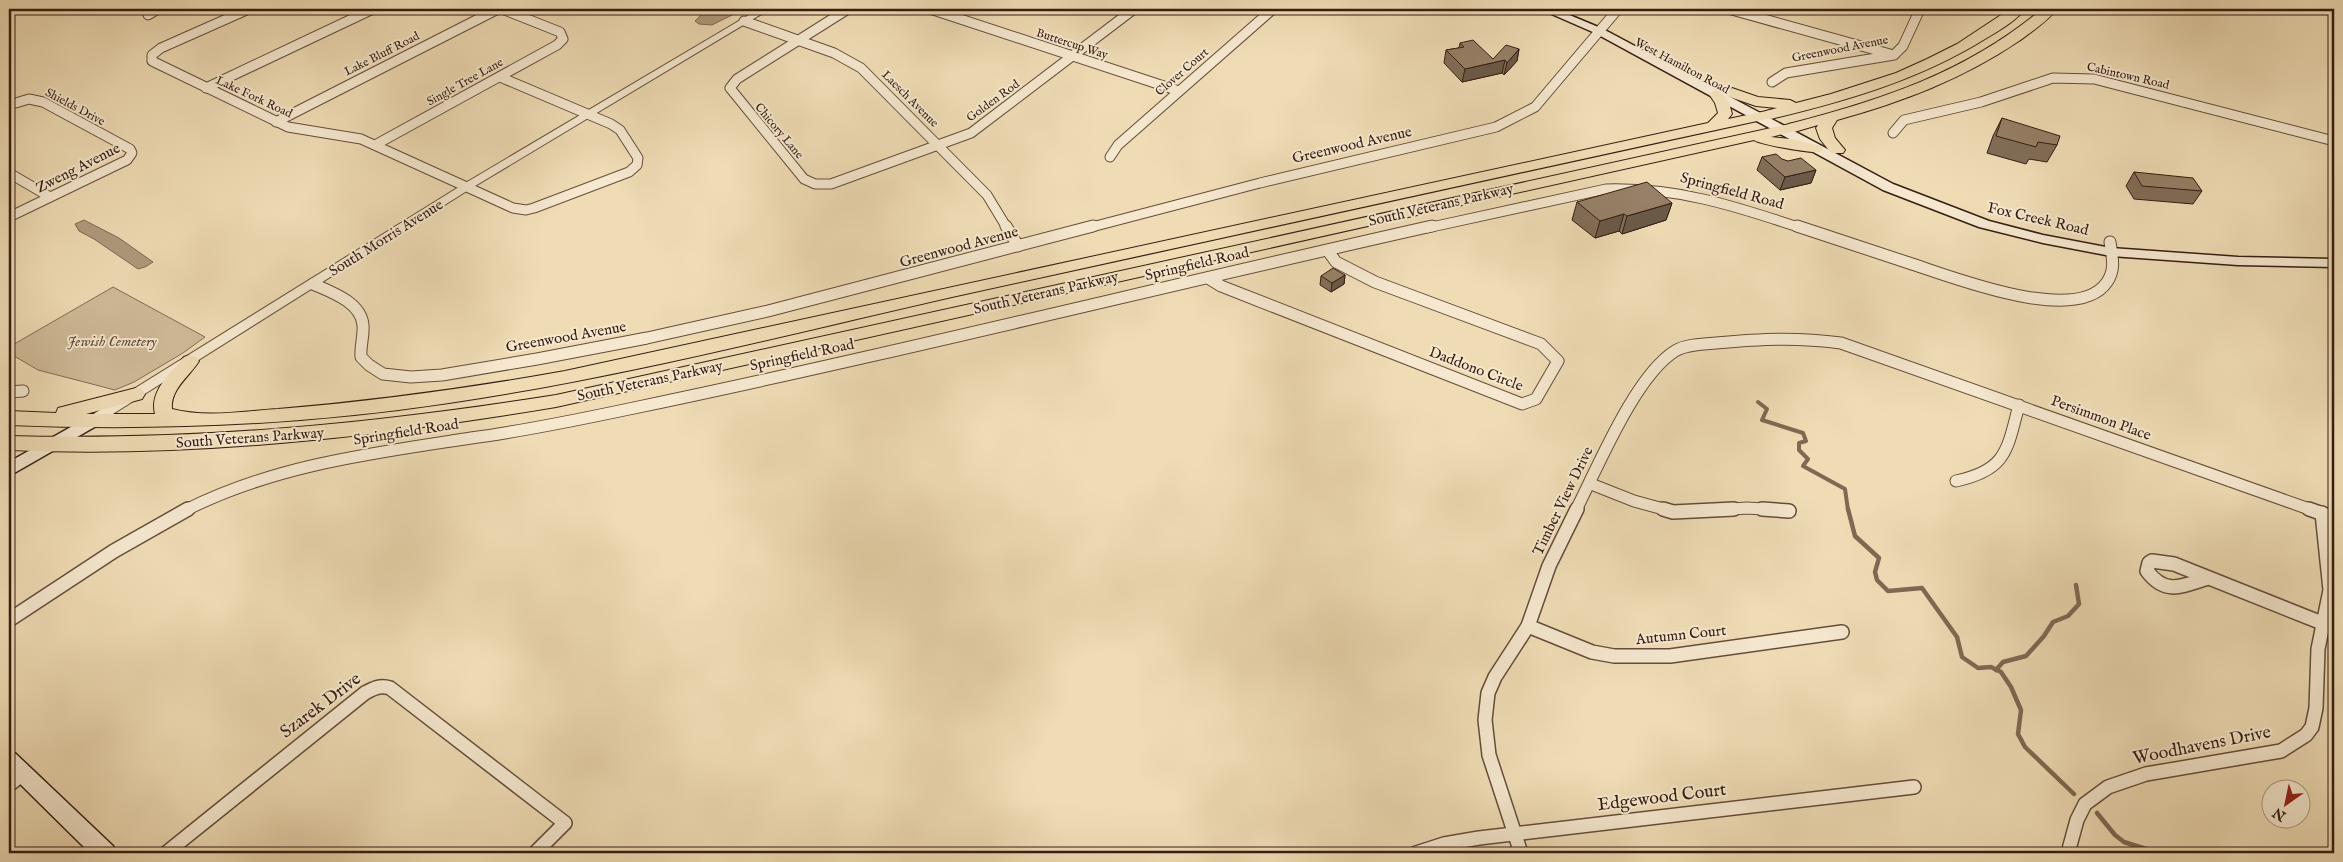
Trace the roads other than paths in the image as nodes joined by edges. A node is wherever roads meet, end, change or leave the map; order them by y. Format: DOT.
graph roads {
  1 [pos="158,9"];
  2 [pos="248,9"];
  3 [pos="373,9"];
  4 [pos="500,9"];
  5 [pos="765,9"];
  6 [pos="848,9"];
  7 [pos="930,9"];
  8 [pos="1134,9"];
  9 [pos="1273,9"];
  10 [pos="1546,9"];
  11 [pos="1568,9"];
  12 [pos="1618,9"];
  13 [pos="1728,9"];
  14 [pos="1920,9"];
  15 [pos="2018,9"];
  16 [pos="2050,9"];
  17 [pos="148,15"];
  18 [pos="744,21"];
  19 [pos="1602,28"];
  20 [pos="798,40"];
  21 [pos="1894,55"];
  22 [pos="1073,56"];
  23 [pos="500,77"];
  24 [pos="1772,82"];
  25 [pos="206,88"];
  26 [pos="1179,91"];
  27 [pos="1732,93"];
  28 [pos="1716,94"];
  29 [pos="9,105"];
  30 [pos="1805,106"];
  31 [pos="588,114"];
  32 [pos="1764,116"];
  33 [pos="1832,117"];
  34 [pos="276,122"];
  35 [pos="1712,128"];
  36 [pos="1787,128"];
  37 [pos="1893,133"];
  38 [pos="1730,141"];
  39 [pos="2334,141"];
  40 [pos="375,145"];
  41 [pos="939,146"];
  42 [pos="1816,149"];
  43 [pos="1837,150"];
  44 [pos="132,155"];
  45 [pos="1110,157"];
  46 [pos="9,173"];
  47 [pos="818,184"];
  48 [pos="466,187"];
  49 [pos="50,197"];
  50 [pos="9,218"];
  51 [pos="1018,246"];
  52 [pos="2110,247"];
  53 [pos="1328,251"];
  54 [pos="2334,258"];
  55 [pos="2334,263"];
  56 [pos="1208,278"];
  57 [pos="313,284"];
  58 [pos="1858,347"];
  59 [pos="190,361"];
  60 [pos="24,391"];
  61 [pos="9,392"];
  62 [pos="136,394"];
  63 [pos="2019,405"];
  64 [pos="9,418"];
  65 [pos="31,419"];
  66 [pos="188,420"];
  67 [pos="92,421"];
  68 [pos="9,443"];
  69 [pos="53,444"];
  70 [pos="9,470"];
  71 [pos="1956,481"];
  72 [pos="1591,484"];
  73 [pos="1789,511"];
  74 [pos="2328,516"];
  75 [pos="2208,578"];
  76 [pos="9,620"];
  77 [pos="2322,623"];
  78 [pos="1528,626"];
  79 [pos="1842,632"];
  80 [pos="14,773"];
  81 [pos="1914,787"];
  82 [pos="1515,834"];
  83 [pos="105,853"];
  84 [pos="166,853"];
  85 [pos="536,853"];
  86 [pos="1416,853"];
  87 [pos="1522,853"];
  88 [pos="2068,853"];
  1 -- 17 [label="street"];
  2 -- 25 [label="street, Lake Fork Road"];
  3 -- 25 [label="street"];
  4 -- 23 [label="street, Single Tree Lane"];
  4 -- 34 [label="street, Lake Bluff Road"];
  5 -- 18 [label="street, South Morris Avenue"];
  6 -- 20 [label="street"];
  7 -- 22 [label="street, Buttercup Way"];
  8 -- 22 [label="street, Golden Rod"];
  9 -- 26 [label="street, Clover Court"];
  10 -- 19 [label="main road, West Hamilton Road"];
  11 -- 19 [label="main road, West Hamilton Road"];
  12 -- 19 [label="street, Greenwood Avenue"];
  13 -- 21 [label="street"];
  14 -- 21 [label="street, Greenwood Avenue"];
  15 -- 30 [label="highway, South Veterans Parkway"];
  16 -- 33 [label="highway, South Veterans Parkway"];
  18 -- 20 [label="street, Laesch Avenue"];
  18 -- 31 [label="street, South Morris Avenue"];
  19 -- 27 [label="main road, West Hamilton Road"];
  19 -- 28 [label="main road, West Hamilton Road"];
  19 -- 51 [label="street, Greenwood Avenue"];
  20 -- 41 [label="street, Laesch Avenue"];
  20 -- 47 [label="street, Chicory Lane"];
  21 -- 24 [label="street, Greenwood Avenue"];
  22 -- 26 [label="street, Buttercup Way"];
  22 -- 41 [label="street, Golden Rod"];
  23 -- 31 [label="street"];
  23 -- 40 [label="street, Single Tree Lane"];
  25 -- 34 [label="street, Lake Fork Road"];
  26 -- 45 [label="street, Clover Court"];
  27 -- 30 [label="highway"];
  27 -- 32 [label="main road, West Hamilton Road"];
  28 -- 32 [label="main road, West Hamilton Road"];
  28 -- 35 [label="highway"];
  29 -- 44 [label="street, Shields Drive"];
  30 -- 32 [label="highway, South Veterans Parkway"];
  31 -- 48 [label="street, South Morris Avenue"];
  31 -- 48 [label="street, Lake Fork Road"];
  32 -- 35 [label="highway, South Veterans Parkway"];
  32 -- 36 [label="main road, Fox Creek Road"];
  33 -- 36 [label="highway, South Veterans Parkway"];
  33 -- 43 [label="highway"];
  34 -- 40 [label="street, Lake Fork Road"];
  35 -- 66 [label="highway, South Veterans Parkway"];
  36 -- 38 [label="highway, South Veterans Parkway"];
  36 -- 42 [label="main road, Fox Creek Road"];
  36 -- 43 [label="main road, Fox Creek Road"];
  37 -- 39 [label="street, Cabintown Road"];
  38 -- 42 [label="highway"];
  38 -- 69 [label="highway, South Veterans Parkway"];
  40 -- 48 [label="street, Lake Fork Road"];
  41 -- 47 [label="street, Golden Rod"];
  41 -- 51 [label="street, Laesch Avenue"];
  42 -- 52 [label="main road, Fox Creek Road"];
  43 -- 52 [label="main road, Fox Creek Road"];
  44 -- 49 [label="street, Zweng Avenue"];
  46 -- 49 [label="street"];
  48 -- 57 [label="street, South Morris Avenue"];
  49 -- 50 [label="street, Zweng Avenue"];
  51 -- 57 [label="street, Greenwood Avenue"];
  52 -- 53 [label="street, Springfield Road"];
  52 -- 54 [label="main road, Fox Creek Road"];
  52 -- 55 [label="main road, Fox Creek Road"];
  53 -- 56 [label="street, Springfield Road"];
  53 -- 56 [label="street, Daddono Circle"];
  56 -- 76 [label="street, Springfield Road"];
  57 -- 59 [label="street, South Morris Avenue"];
  58 -- 63 [label="street, Persimmon Place"];
  58 -- 72 [label="street, Timber View Drive"];
  59 -- 62 [label="street, South Morris Avenue"];
  59 -- 66 [label="highway"];
  60 -- 61 [label="street"];
  62 -- 65 [label="highway"];
  62 -- 67 [label="street, South Morris Avenue"];
  63 -- 71 [label="street"];
  63 -- 74 [label="street, Persimmon Place"];
  64 -- 65 [label="highway, South Veterans Parkway"];
  65 -- 67 [label="highway, South Veterans Parkway"];
  66 -- 67 [label="highway, South Veterans Parkway"];
  67 -- 69 [label="main road, South Morris Avenue"];
  68 -- 69 [label="highway, South Veterans Parkway"];
  69 -- 70 [label="main road, South Morris Avenue"];
  72 -- 73 [label="street"];
  72 -- 78 [label="street, Timber View Drive"];
  74 -- 77 [label="street, Woodhavens Drive"];
  75 -- 77 [label="street"];
  77 -- 88 [label="street, Woodhavens Drive"];
  78 -- 79 [label="street, Autumn Court"];
  78 -- 82 [label="street, Timber View Drive"];
  80 -- 83 [label="main road"];
  81 -- 82 [label="street, Edgewood Court"];
  82 -- 86 [label="street, Edgewood Court"];
  82 -- 87 [label="street, Timber View Drive"];
  84 -- 85 [label="street, Szarek Drive"];
}
